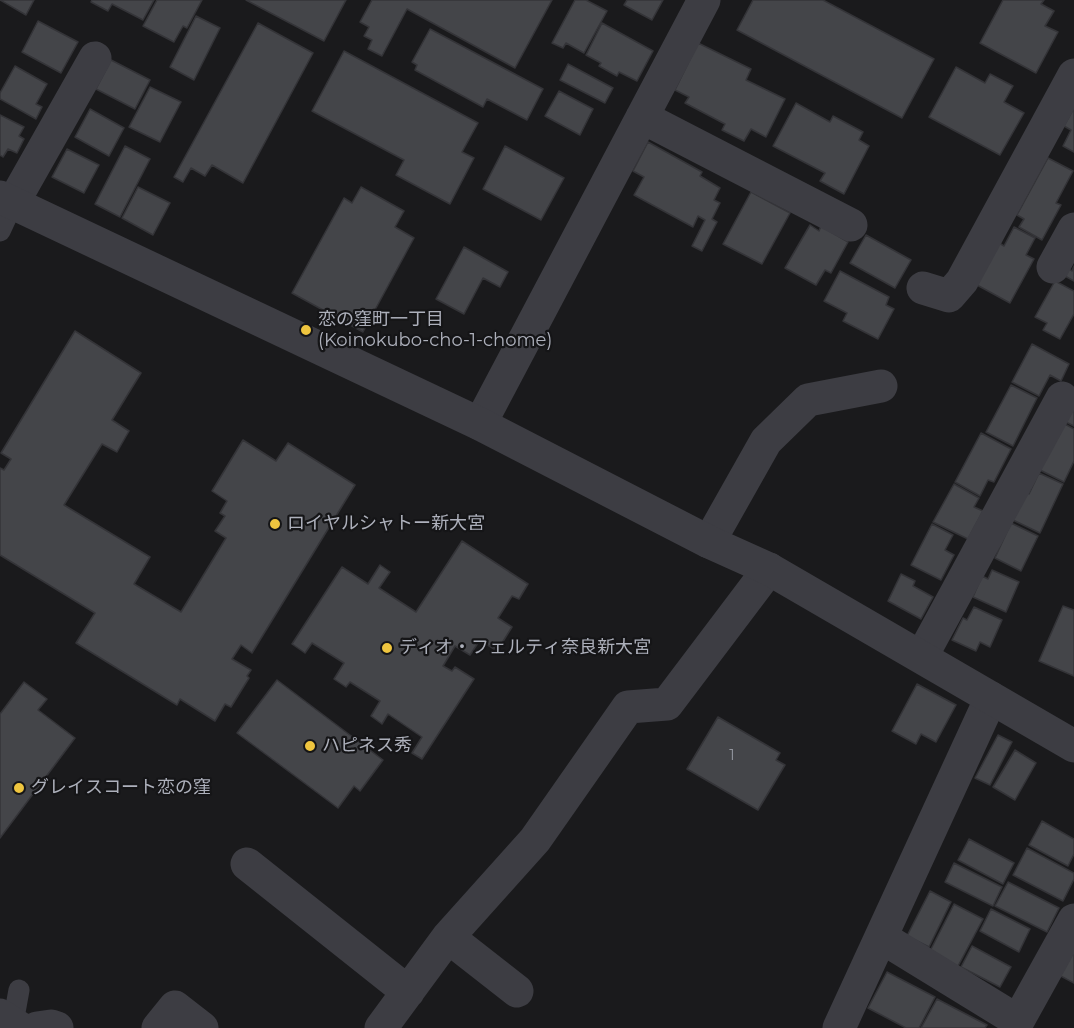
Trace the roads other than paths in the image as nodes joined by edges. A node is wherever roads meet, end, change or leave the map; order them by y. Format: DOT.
graph roads {
  1 [pos="704,0"];
  2 [pos="95,58"];
  3 [pos="1074,75"];
  4 [pos="642,117"];
  5 [pos="4,210"];
  6 [pos="851,225"];
  7 [pos="1074,229"];
  8 [pos="1053,267"];
  9 [pos="923,288"];
  10 [pos="880,386"];
  11 [pos="1062,398"];
  12 [pos="480,424"];
  13 [pos="709,542"];
  14 [pos="769,569"];
  15 [pos="922,656"];
  16 [pos="991,698"];
  17 [pos="1074,746"];
  18 [pos="247,864"];
  19 [pos="1074,920"];
  20 [pos="448,937"];
  21 [pos="881,937"];
  22 [pos="517,991"];
  23 [pos="408,992"];
  24 [pos="18,1017"];
  25 [pos="1016,1024"];
  26 [pos="57,1028"];
  27 [pos="158,1028"];
  28 [pos="202,1028"];
  29 [pos="381,1028"];
  30 [pos="839,1028"];
  1 -- 4 [label="street"];
  2 -- 5 [label="street"];
  3 -- 9 [label="street"];
  4 -- 6 [label="street"];
  4 -- 12 [label="street"];
  5 -- 12 [label="street"];
  7 -- 8 [label="street"];
  10 -- 13 [label="street"];
  11 -- 15 [label="street"];
  12 -- 13 [label="street"];
  13 -- 14 [label="street"];
  14 -- 15 [label="street"];
  14 -- 20 [label="street"];
  15 -- 16 [label="street"];
  16 -- 17 [label="street"];
  16 -- 21 [label="street"];
  18 -- 23 [label="street"];
  19 -- 25 [label="street"];
  20 -- 22 [label="street"];
  20 -- 23 [label="street"];
  21 -- 25 [label="street"];
  21 -- 30 [label="street"];
  23 -- 29 [label="street"];
  24 -- 26 [label="street"];
  27 -- 28 [label="street"];
}
